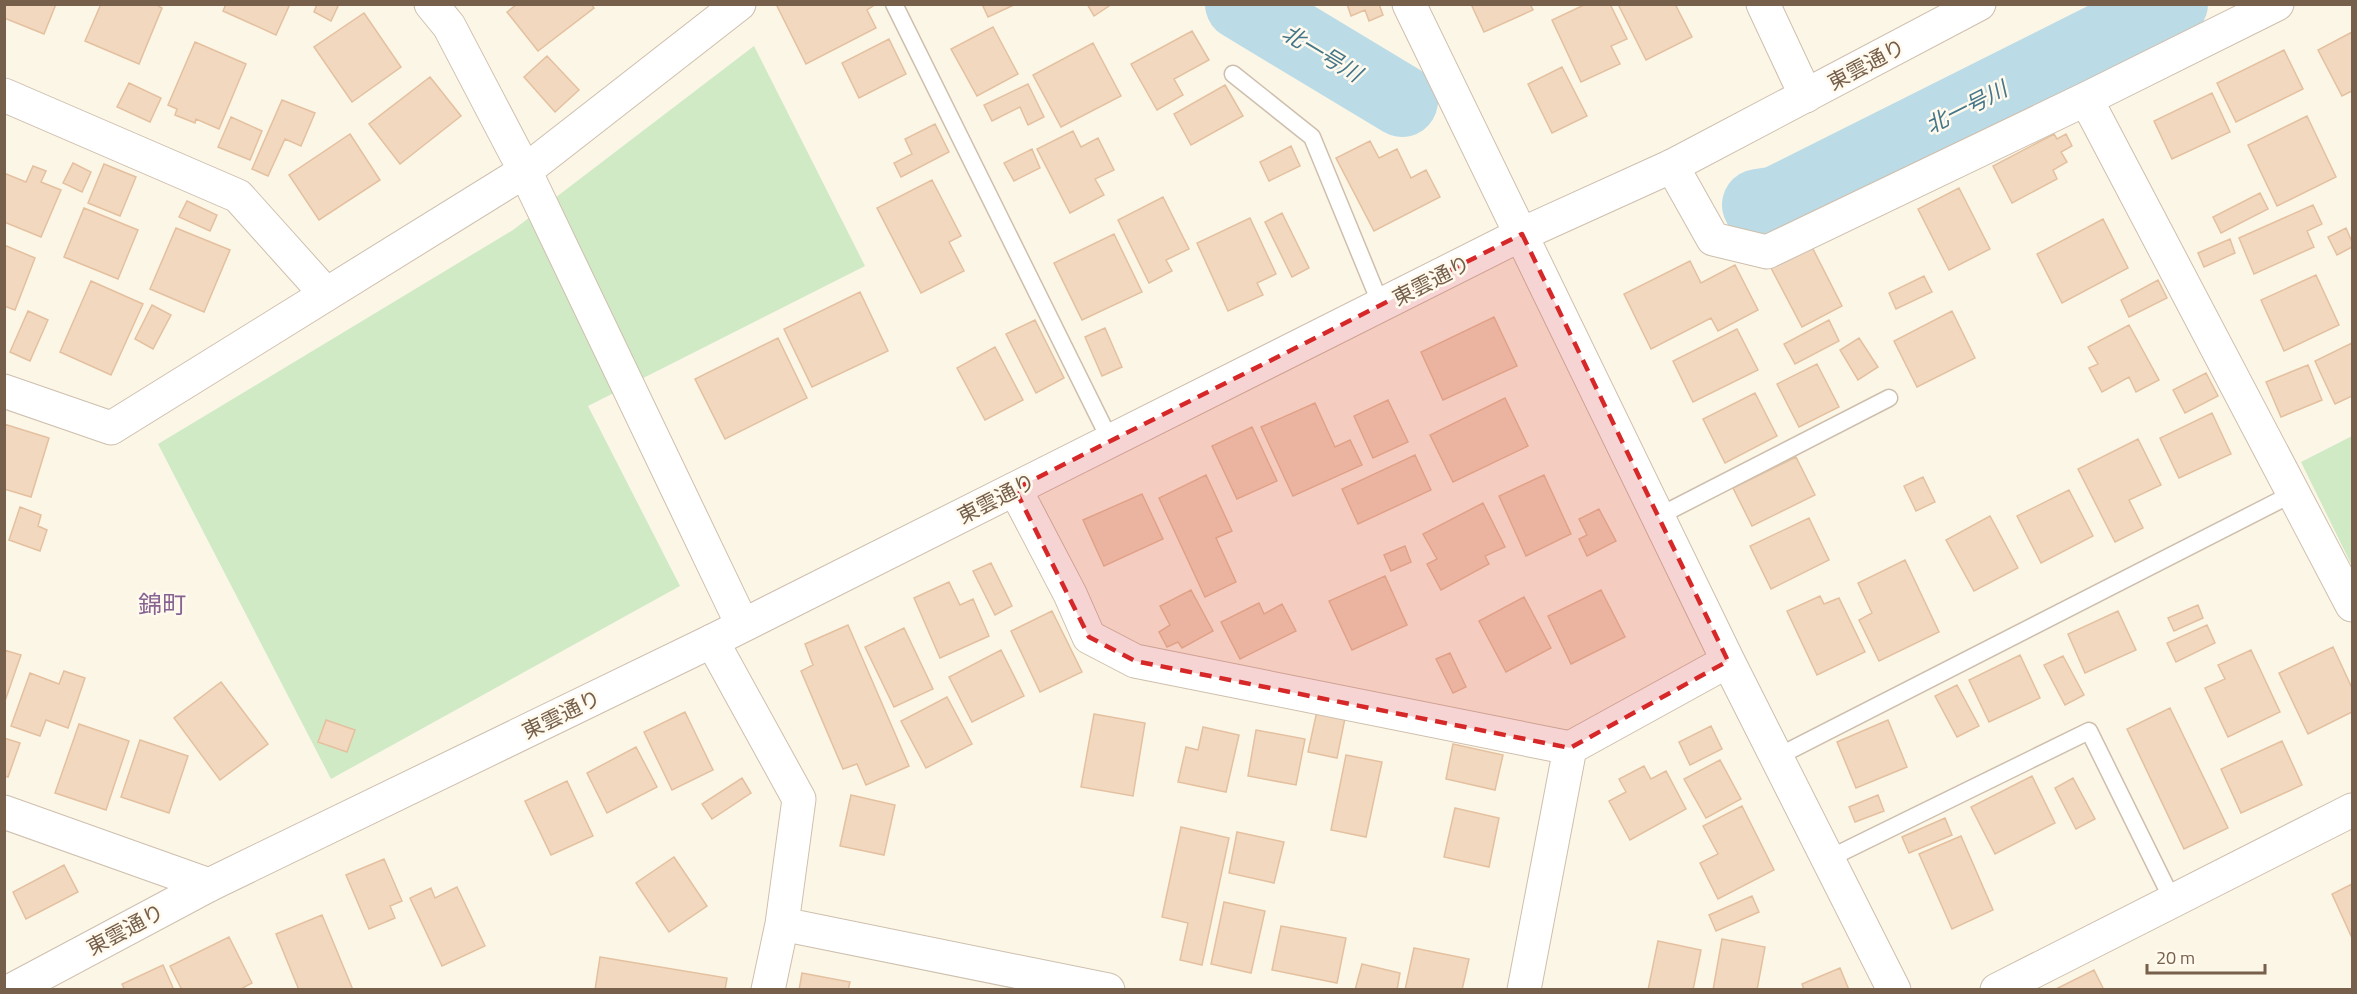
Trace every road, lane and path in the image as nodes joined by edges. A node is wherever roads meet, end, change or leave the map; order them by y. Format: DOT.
graph roads {
  1 [pos="431,4"];
  2 [pos="739,4"];
  3 [pos="894,4"];
  4 [pos="1408,4"];
  5 [pos="1763,4"];
  6 [pos="1979,4"];
  7 [pos="2277,4"];
  8 [pos="1233,74"];
  9 [pos="4,95"];
  10 [pos="1806,96"];
  11 [pos="2086,99"];
  12 [pos="1672,166"];
  13 [pos="525,171"];
  14 [pos="1522,234"];
  15 [pos="326,294"];
  16 [pos="1381,305"];
  17 [pos="4,391"];
  18 [pos="1889,398"];
  19 [pos="1110,440"];
  20 [pos="1015,489"];
  21 [pos="2294,494"];
  22 [pos="1659,516"];
  23 [pos="2352,605"];
  24 [pos="742,624"];
  25 [pos="712,641"];
  26 [pos="1728,661"];
  27 [pos="1570,748"];
  28 [pos="1777,757"];
  29 [pos="2352,810"];
  30 [pos="4,812"];
  31 [pos="1828,859"];
  32 [pos="209,885"];
  33 [pos="2173,901"];
  34 [pos="782,924"];
  35 [pos="12,990"];
  36 [pos="768,990"];
  37 [pos="1108,990"];
  38 [pos="1524,990"];
  39 [pos="1894,990"];
  40 [pos="1997,990"];
  1 -- 13 [label="street"];
  2 -- 13 [label="street"];
  3 -- 19 [label="lane"];
  4 -- 14 [label="street"];
  5 -- 10 [label="street"];
  6 -- 10 [label="street, 東雲通り"];
  7 -- 11 [label="street"];
  8 -- 16 [label="lane"];
  9 -- 15 [label="street"];
  10 -- 12 [label="street, 東雲通り"];
  11 -- 12 [label="street"];
  11 -- 21 [label="street"];
  12 -- 14 [label="street, 東雲通り"];
  13 -- 15 [label="street"];
  13 -- 24 [label="street"];
  14 -- 16 [label="street, 東雲通り"];
  14 -- 22 [label="street"];
  15 -- 17 [label="street"];
  16 -- 19 [label="street, 東雲通り"];
  18 -- 22 [label="lane"];
  19 -- 20 [label="street, 東雲通り"];
  20 -- 24 [label="street, 東雲通り"];
  20 -- 27 [label="street"];
  21 -- 23 [label="street"];
  21 -- 28 [label="lane"];
  22 -- 26 [label="street"];
  24 -- 25 [label="street, 東雲通り"];
  25 -- 32 [label="street, 東雲通り"];
  25 -- 34 [label="street"];
  26 -- 27 [label="street"];
  26 -- 28 [label="street"];
  27 -- 38 [label="street"];
  28 -- 31 [label="street"];
  29 -- 33 [label="street"];
  30 -- 32 [label="street"];
  31 -- 33 [label="lane"];
  31 -- 39 [label="street"];
  32 -- 35 [label="street, 東雲通り"];
  33 -- 40 [label="street"];
  34 -- 36 [label="street"];
  34 -- 37 [label="street"];
}
